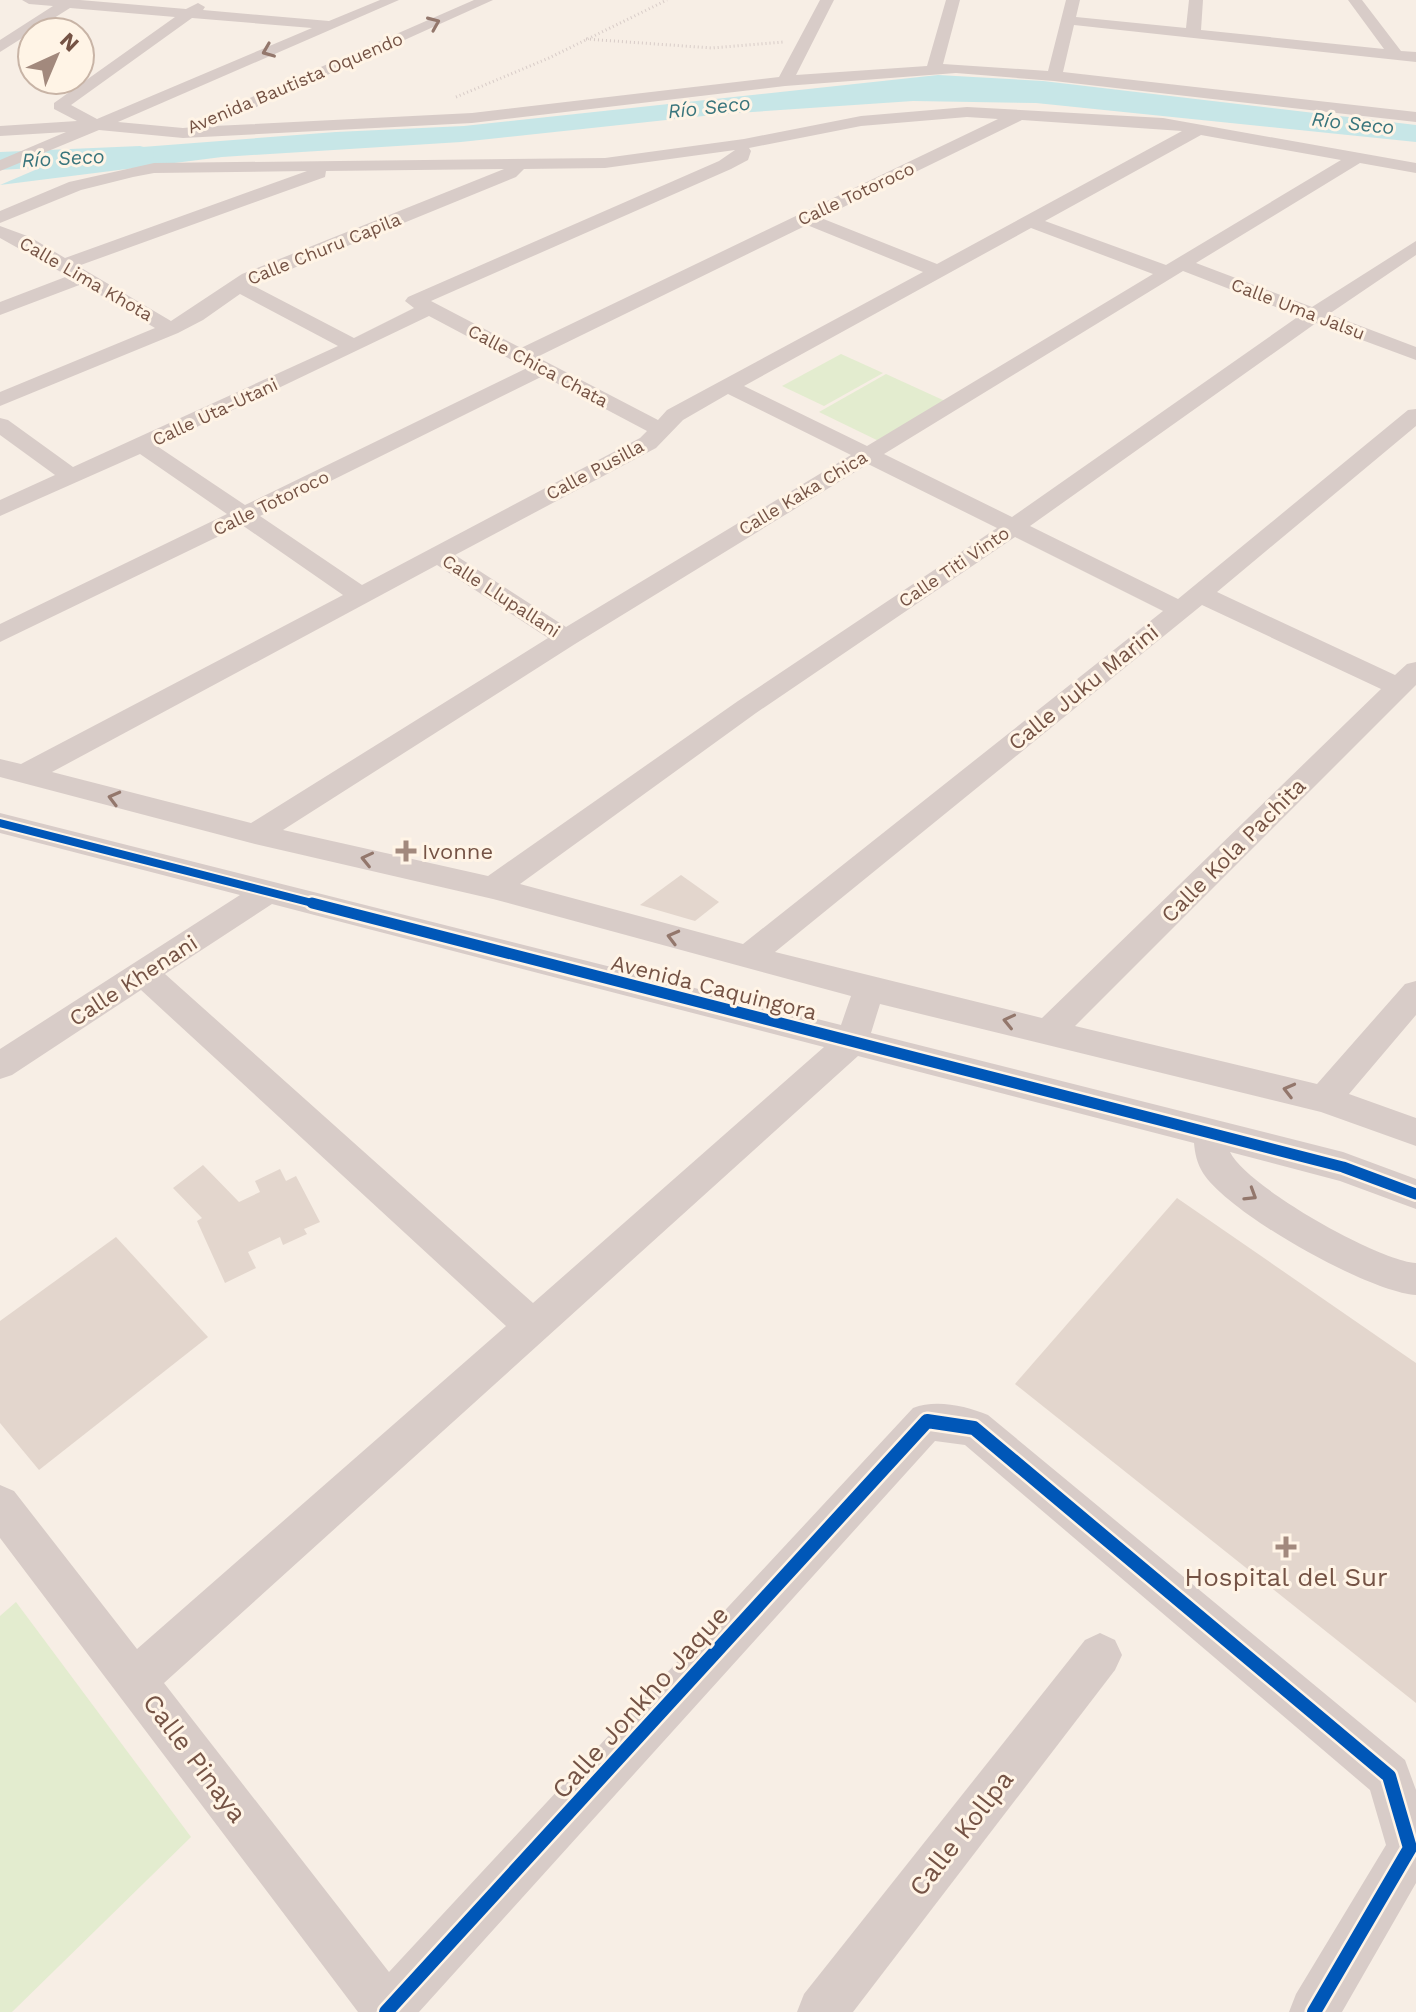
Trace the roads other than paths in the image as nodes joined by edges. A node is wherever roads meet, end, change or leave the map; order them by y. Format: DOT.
graph roads {
  1 [pos="29,0"];
  2 [pos="208,0"];
  3 [pos="392,0"];
  4 [pos="486,0"];
  5 [pos="827,0"];
  6 [pos="953,0"];
  7 [pos="1073,0"];
  8 [pos="1196,0"];
  9 [pos="1355,0"];
  10 [pos="68,3"];
  11 [pos="191,13"];
  12 [pos="1067,20"];
  13 [pos="330,25"];
  14 [pos="1193,33"];
  15 [pos="0,47"];
  16 [pos="1396,55"];
  17 [pos="1416,57"];
  18 [pos="934,69"];
  19 [pos="1054,76"];
  20 [pos="785,81"];
  21 [pos="1020,114"];
  22 [pos="1416,117"];
  23 [pos="98,125"];
  24 [pos="1197,130"];
  25 [pos="0,131"];
  26 [pos="183,133"];
  27 [pos="744,144"];
  28 [pos="1355,159"];
  29 [pos="520,164"];
  30 [pos="343,165"];
  31 [pos="0,166"];
  32 [pos="1416,168"];
  33 [pos="0,218"];
  34 [pos="805,218"];
  35 [pos="1029,221"];
  36 [pos="0,232"];
  37 [pos="1416,247"];
  38 [pos="62,265"];
  39 [pos="1174,268"];
  40 [pos="937,271"];
  41 [pos="83,277"];
  42 [pos="238,285"];
  43 [pos="421,305"];
  44 [pos="0,309"];
  45 [pos="1314,315"];
  46 [pos="171,329"];
  47 [pos="354,346"];
  48 [pos="1416,354"];
  49 [pos="520,357"];
  50 [pos="541,369"];
  51 [pos="728,386"];
  52 [pos="0,400"];
  53 [pos="1416,415"];
  54 [pos="0,425"];
  55 [pos="662,430"];
  56 [pos="143,446"];
  57 [pos="865,456"];
  58 [pos="72,477"];
  59 [pos="0,509"];
  60 [pos="247,515"];
  61 [pos="1014,527"];
  62 [pos="436,554"];
  63 [pos="359,594"];
  64 [pos="1189,602"];
  65 [pos="0,634"];
  66 [pos="566,638"];
  67 [pos="1407,679"];
  68 [pos="13,771"];
  69 [pos="0,823"];
  70 [pos="255,834"];
  71 [pos="493,888"];
  72 [pos="266,893"];
  73 [pos="748,957"];
  74 [pos="143,973"];
  75 [pos="869,989"];
  76 [pos="1416,993"];
  77 [pos="1050,1030"];
  78 [pos="851,1043"];
  79 [pos="0,1066"];
  80 [pos="1324,1099"];
  81 [pos="1416,1132"];
  82 [pos="1210,1134"];
  83 [pos="1416,1194"];
  84 [pos="1416,1279"];
  85 [pos="533,1327"];
  86 [pos="0,1505"];
  87 [pos="1100,1655"];
  88 [pos="135,1680"];
  89 [pos="388,2011"];
  90 [pos="822,2012"];
  91 [pos="1314,2012"];
  1 -- 10 [label="street"];
  2 -- 11 [label="street"];
  3 -- 13 [label="street, Avenida Bautista Oquendo"];
  26 -- 4 [label="street, Avenida Bautista Oquendo, one-way"];
  5 -- 20 [label="street"];
  6 -- 18 [label="street"];
  7 -- 12 [label="street"];
  8 -- 14 [label="street"];
  9 -- 16 [label="street"];
  10 -- 11 [label="street"];
  10 -- 15 [label="street"];
  11 -- 13 [label="street"];
  11 -- 23 [label="street"];
  12 -- 14 [label="street"];
  12 -- 19 [label="street"];
  13 -- 23 [label="street, Avenida Bautista Oquendo, one-way"];
  14 -- 16 [label="street"];
  16 -- 17 [label="street"];
  18 -- 19 [label="street"];
  18 -- 20 [label="street"];
  19 -- 22 [label="street"];
  20 -- 26 [label="street"];
  21 -- 24 [label="street"];
  21 -- 27 [label="street"];
  21 -- 34 [label="street, Calle Totoroco"];
  23 -- 25 [label="street"];
  23 -- 26 [label="street, Avenida Bautista Oquendo"];
  23 -- 31 [label="street, Avenida Bautista Oquendo"];
  24 -- 28 [label="street"];
  24 -- 35 [label="street, Calle Pusilla"];
  27 -- 29 [label="street"];
  27 -- 43 [label="street, Calle Uta-Utani"];
  28 -- 32 [label="street"];
  28 -- 39 [label="street, Calle Kaka Chica"];
  29 -- 30 [label="street"];
  29 -- 42 [label="street, Calle Churu Capila"];
  30 -- 33 [label="street"];
  30 -- 38 [label="street"];
  34 -- 40 [label="street"];
  34 -- 49 [label="street, Calle Totoroco"];
  35 -- 39 [label="street, Calle Uma Jalsu"];
  35 -- 40 [label="street, Calle Pusilla"];
  36 -- 38 [label="street, Calle Lima Khota"];
  37 -- 45 [label="street, Calle Titi Vinto"];
  38 -- 41 [label="street, Calle Lima Khota"];
  39 -- 45 [label="street, Calle Uma Jalsu"];
  39 -- 57 [label="street, Calle Kaka Chica"];
  40 -- 51 [label="street, Calle Pusilla"];
  41 -- 44 [label="street"];
  41 -- 46 [label="street, Calle Lima Khota"];
  42 -- 46 [label="street, Calle Churu Capila"];
  42 -- 47 [label="street"];
  43 -- 47 [label="street, Calle Uta-Utani"];
  43 -- 49 [label="street, Calle Chica Chata"];
  45 -- 48 [label="street, Calle Uma Jalsu"];
  45 -- 61 [label="street, Calle Titi Vinto"];
  46 -- 52 [label="street, Calle Churu Capila"];
  47 -- 56 [label="street, Calle Uta-Utani"];
  49 -- 50 [label="street, Calle Chica Chata"];
  50 -- 55 [label="street, Calle Chica Chata"];
  50 -- 60 [label="street, Calle Totoroco"];
  51 -- 55 [label="street, Calle Pusilla"];
  51 -- 57 [label="street"];
  53 -- 64 [label="street, Calle Juku Marini"];
  54 -- 58 [label="street"];
  55 -- 62 [label="street, Calle Pusilla"];
  56 -- 58 [label="street, Calle Uta-Utani"];
  56 -- 60 [label="street"];
  57 -- 61 [label="street"];
  57 -- 66 [label="street, Calle Kaka Chica"];
  58 -- 59 [label="street, Calle Uta-Utani"];
  60 -- 63 [label="street"];
  60 -- 65 [label="street, Calle Totoroco"];
  61 -- 64 [label="street"];
  61 -- 71 [label="street, Calle Titi Vinto"];
  62 -- 63 [label="street, Calle Pusilla"];
  62 -- 66 [label="street, Calle Llupallani"];
  63 -- 68 [label="street, Calle Pusilla"];
  64 -- 67 [label="street"];
  64 -- 73 [label="street, Calle Juku Marini"];
  66 -- 70 [label="street, Calle Kaka Chica"];
  67 -- 77 [label="street, Calle Kola Pachita"];
  70 -- 68 [label="street, Avenida Caquingora, one-way"];
  69 -- 72 [label="street, Avenida Caquingora"];
  71 -- 70 [label="street, Avenida Caquingora, one-way"];
  73 -- 71 [label="street, Avenida Caquingora, one-way"];
  72 -- 74 [label="street, Calle Khenani"];
  72 -- 78 [label="street, Avenida Caquingora"];
  73 -- 75 [label="street, Avenida Caquingora"];
  74 -- 79 [label="street, Calle Khenani"];
  74 -- 85 [label="street"];
  77 -- 75 [label="street, Avenida Caquingora, one-way"];
  75 -- 78 [label="street"];
  76 -- 80 [label="street"];
  80 -- 77 [label="street, Avenida Caquingora, one-way"];
  78 -- 82 [label="street, Avenida Caquingora"];
  78 -- 85 [label="street"];
  80 -- 81 [label="street, Avenida Caquingora"];
  82 -- 83 [label="street, Avenida Caquingora"];
  82 -- 84 [label="street, one-way"];
  85 -- 88 [label="street"];
  86 -- 88 [label="street, Calle Pinaya"];
  87 -- 90 [label="street, Calle Kollpa"];
  88 -- 89 [label="street, Calle Pinaya"];
  89 -- 91 [label="street, Calle Jonkho Jaque"];
}
